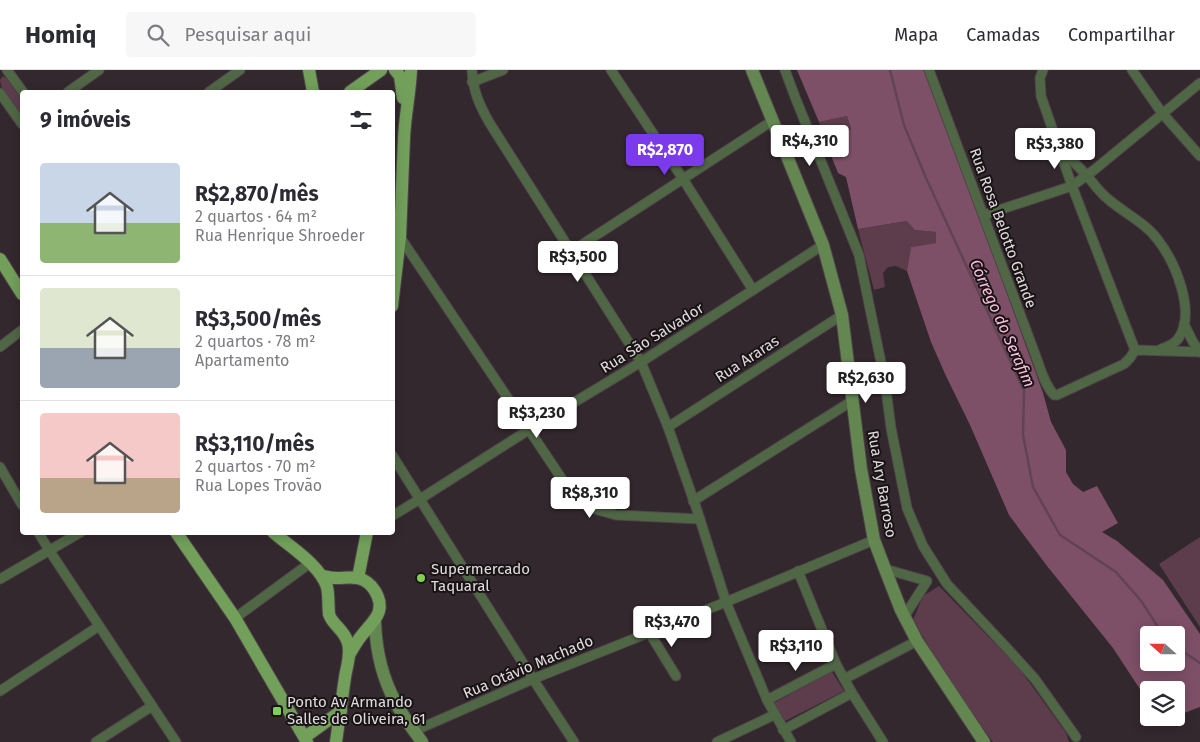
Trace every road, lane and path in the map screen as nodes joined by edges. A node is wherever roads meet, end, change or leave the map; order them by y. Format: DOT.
graph roads {
  1 [pos="7,70"];
  2 [pos="99,70"];
  3 [pos="240,70"];
  4 [pos="309,70"];
  5 [pos="381,70"];
  6 [pos="395,70"];
  7 [pos="411,70"];
  8 [pos="472,70"];
  9 [pos="503,70"];
  10 [pos="611,70"];
  11 [pos="752,70"];
  12 [pos="785,70"];
  13 [pos="929,70"];
  14 [pos="1132,70"];
  15 [pos="1040,73"];
  16 [pos="472,82"];
  17 [pos="1200,83"];
  18 [pos="22,90"];
  19 [pos="71,90"];
  20 [pos="212,90"];
  21 [pos="314,90"];
  22 [pos="353,90"];
  23 [pos="0,95"];
  24 [pos="1162,113"];
  25 [pos="20,121"];
  26 [pos="772,121"];
  27 [pos="405,123"];
  28 [pos="1059,147"];
  29 [pos="1200,156"];
  30 [pos="1086,175"];
  31 [pos="683,179"];
  32 [pos="1072,186"];
  33 [pos="984,215"];
  34 [pos="400,237"];
  35 [pos="823,245"];
  36 [pos="572,251"];
  37 [pos="0,259"];
  38 [pos="395,280"];
  39 [pos="753,290"];
  40 [pos="20,291"];
  41 [pos="842,315"];
  42 [pos="1184,324"];
  43 [pos="20,332"];
  44 [pos="0,347"];
  45 [pos="1134,350"];
  46 [pos="1158,350"];
  47 [pos="1200,352"];
  48 [pos="642,362"];
  49 [pos="885,382"];
  50 [pos="850,387"];
  51 [pos="852,401"];
  52 [pos="668,427"];
  53 [pos="530,430"];
  54 [pos="395,460"];
  55 [pos="0,467"];
  56 [pos="420,500"];
  57 [pos="694,501"];
  58 [pos="20,502"];
  59 [pos="395,514"];
  60 [pos="700,519"];
  61 [pos="40,535"];
  62 [pos="76,535"];
  63 [pos="178,535"];
  64 [pos="277,535"];
  65 [pos="366,535"];
  66 [pos="874,540"];
  67 [pos="49,550"];
  68 [pos="310,563"];
  69 [pos="885,570"];
  70 [pos="798,571"];
  71 [pos="942,575"];
  72 [pos="322,576"];
  73 [pos="358,578"];
  74 [pos="0,579"];
  75 [pos="927,581"];
  76 [pos="726,602"];
  77 [pos="904,617"];
  78 [pos="235,618"];
  79 [pos="375,622"];
  80 [pos="99,626"];
  81 [pos="648,632"];
  82 [pos="917,641"];
  83 [pos="349,655"];
  84 [pos="836,664"];
  85 [pos="676,676"];
  86 [pos="533,679"];
  87 [pos="844,679"];
  88 [pos="0,691"];
  89 [pos="852,693"];
  90 [pos="766,700"];
  91 [pos="152,706"];
  92 [pos="341,710"];
  93 [pos="774,715"];
  94 [pos="783,730"];
  95 [pos="414,731"];
  96 [pos="1076,737"];
  97 [pos="303,740"];
  98 [pos="979,741"];
  99 [pos="96,742"];
  100 [pos="176,742"];
  101 [pos="336,742"];
  102 [pos="422,742"];
  103 [pos="574,742"];
  104 [pos="717,742"];
  105 [pos="791,742"];
  106 [pos="883,742"];
  1 -- 18 [label="street"];
  2 -- 19 [label="street"];
  3 -- 20 [label="street"];
  4 -- 21 [label="main road"];
  5 -- 22 [label="main road"];
  6 -- 27 [label="main road"];
  7 -- 27 [label="main road"];
  8 -- 16 [label="street"];
  9 -- 16 [label="street"];
  10 -- 31 [label="street"];
  11 -- 26 [label="main road, Rua Ary Barroso"];
  12 -- 49 [label="street"];
  13 -- 33 [label="street, Rua Rosa Belotto Grande"];
  14 -- 24 [label="street"];
  15 -- 28 [label="street"];
  16 -- 36 [label="street"];
  17 -- 24 [label="street"];
  23 -- 25 [label="street"];
  24 -- 29 [label="street"];
  24 -- 30 [label="street"];
  26 -- 31 [label="street"];
  26 -- 35 [label="main road, Rua Ary Barroso"];
  27 -- 34 [label="main road"];
  28 -- 30 [label="street"];
  28 -- 32 [label="street"];
  30 -- 32 [label="street"];
  30 -- 42 [label="street"];
  31 -- 36 [label="street"];
  31 -- 39 [label="street"];
  32 -- 33 [label="street"];
  32 -- 45 [label="street"];
  33 -- 45 [label="street, Rua Rosa Belotto Grande"];
  34 -- 38 [label="main road"];
  34 -- 53 [label="street"];
  35 -- 39 [label="street, Rua São Salvador"];
  35 -- 41 [label="main road, Rua Ary Barroso"];
  36 -- 48 [label="street"];
  37 -- 40 [label="main road"];
  39 -- 48 [label="street, Rua São Salvador"];
  41 -- 50 [label="main road, Rua Ary Barroso"];
  41 -- 52 [label="street, Rua Araras"];
  42 -- 46 [label="street"];
  42 -- 47 [label="street"];
  43 -- 44 [label="street"];
  45 -- 46 [label="street"];
  46 -- 47 [label="street"];
  48 -- 52 [label="street"];
  48 -- 53 [label="street, Rua São Salvador"];
  49 -- 50 [label="street"];
  49 -- 71 [label="street"];
  50 -- 51 [label="main road, Rua Ary Barroso"];
  51 -- 57 [label="street"];
  51 -- 66 [label="main road, Rua Ary Barroso"];
  52 -- 57 [label="street"];
  53 -- 56 [label="street, Rua São Salvador"];
  53 -- 60 [label="street"];
  54 -- 56 [label="street"];
  55 -- 58 [label="street"];
  56 -- 59 [label="street, Rua São Salvador"];
  56 -- 86 [label="street"];
  57 -- 60 [label="street"];
  60 -- 76 [label="street"];
  61 -- 67 [label="street"];
  62 -- 67 [label="street"];
  63 -- 78 [label="main road"];
  64 -- 68 [label="main road"];
  65 -- 73 [label="main road"];
  66 -- 69 [label="main road, Rua Ary Barroso"];
  66 -- 70 [label="street, Rua Otávio Machado"];
  67 -- 74 [label="street"];
  67 -- 80 [label="street"];
  68 -- 72 [label="main road"];
  68 -- 78 [label="street"];
  69 -- 75 [label="street"];
  69 -- 77 [label="main road, Rua Ary Barroso"];
  70 -- 76 [label="street, Rua Otávio Machado"];
  70 -- 84 [label="street"];
  71 -- 75 [label="street"];
  71 -- 96 [label="street"];
  72 -- 73 [label="main road"];
  72 -- 83 [label="main road"];
  73 -- 79 [label="main road"];
  75 -- 77 [label="street"];
  76 -- 81 [label="street, Rua Otávio Machado"];
  76 -- 90 [label="street"];
  77 -- 82 [label="main road, Rua Ary Barroso"];
  78 -- 97 [label="main road"];
  79 -- 83 [label="main road"];
  79 -- 95 [label="main road"];
  80 -- 88 [label="street"];
  80 -- 91 [label="street"];
  81 -- 85 [label="street"];
  81 -- 86 [label="street, Rua Otávio Machado"];
  82 -- 87 [label="street"];
  82 -- 98 [label="main road, Rua Ary Barroso"];
  83 -- 92 [label="main road"];
  84 -- 87 [label="street"];
  84 -- 90 [label="street"];
  86 -- 95 [label="street, Rua Otávio Machado"];
  86 -- 103 [label="street"];
  87 -- 89 [label="street"];
  89 -- 94 [label="street"];
  89 -- 106 [label="street"];
  90 -- 93 [label="street"];
  91 -- 99 [label="street"];
  91 -- 100 [label="street"];
  92 -- 97 [label="main road"];
  92 -- 101 [label="main road"];
  93 -- 94 [label="street"];
  93 -- 104 [label="street"];
  94 -- 105 [label="street"];
  95 -- 102 [label="main road"];
}
